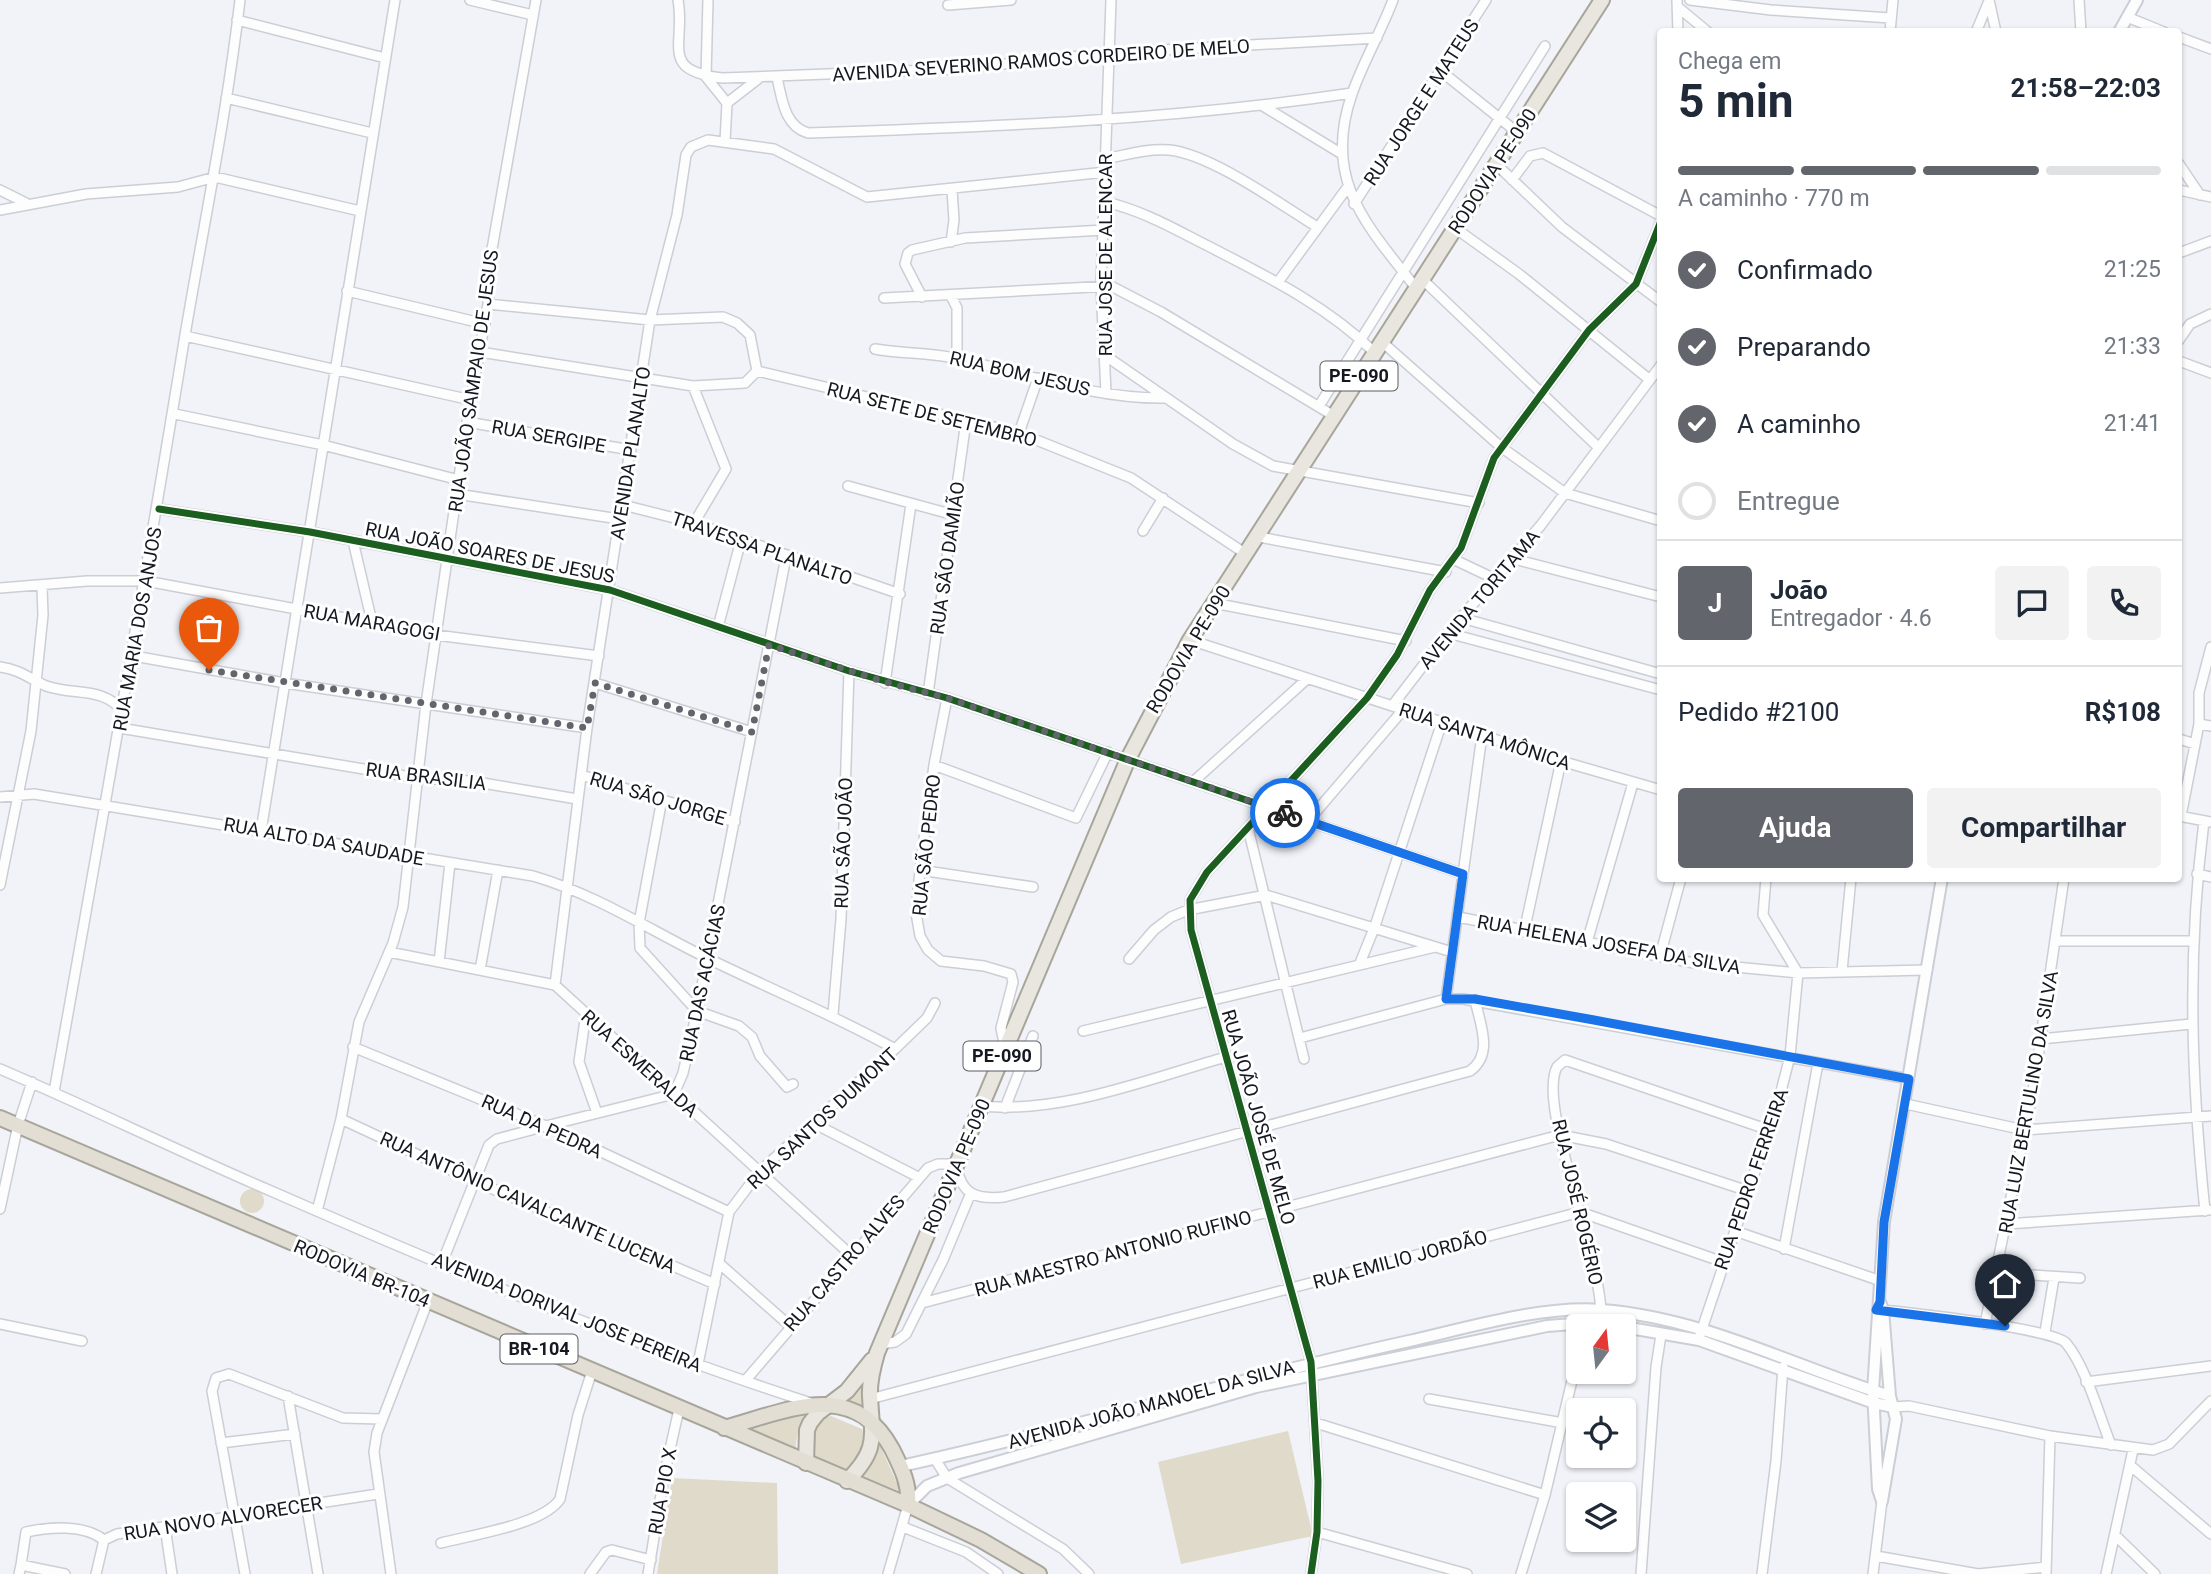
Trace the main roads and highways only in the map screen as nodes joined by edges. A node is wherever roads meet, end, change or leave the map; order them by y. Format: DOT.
graph roads {
  1 [pos="1602,0"];
  2 [pos="0,1118"];
  3 [pos="879,1349"];
  4 [pos="823,1405"];
  5 [pos="874,1421"];
  6 [pos="724,1428"];
  7 [pos="806,1464"];
  8 [pos="847,1481"];
  9 [pos="908,1505"];
  10 [pos="1040,1574"];
  1 -- 3 [label="main road, RODOVIA PE-090 / PE-090"];
  2 -- 6 [label="highway, RODOVIA BR-104 / BR-104"];
  3 -- 4 [label="main road, RODOVIA PE-090 / PE-090"];
  3 -- 5 [label="main road, RODOVIA PE-090 / PE-090"];
  4 -- 5 [label="highway"];
  4 -- 6 [label="highway"];
  4 -- 7 [label="main road, RODOVIA PE-090 / PE-090"];
  5 -- 8 [label="main road, RODOVIA PE-090 / PE-090"];
  5 -- 9 [label="highway"];
  6 -- 7 [label="highway, RODOVIA BR-104 / BR-104"];
  7 -- 8 [label="highway, RODOVIA BR-104 / BR-104"];
  8 -- 9 [label="highway, RODOVIA BR-104 / BR-104"];
  9 -- 10 [label="highway, RODOVIA BR-104 / BR-104"];
}
